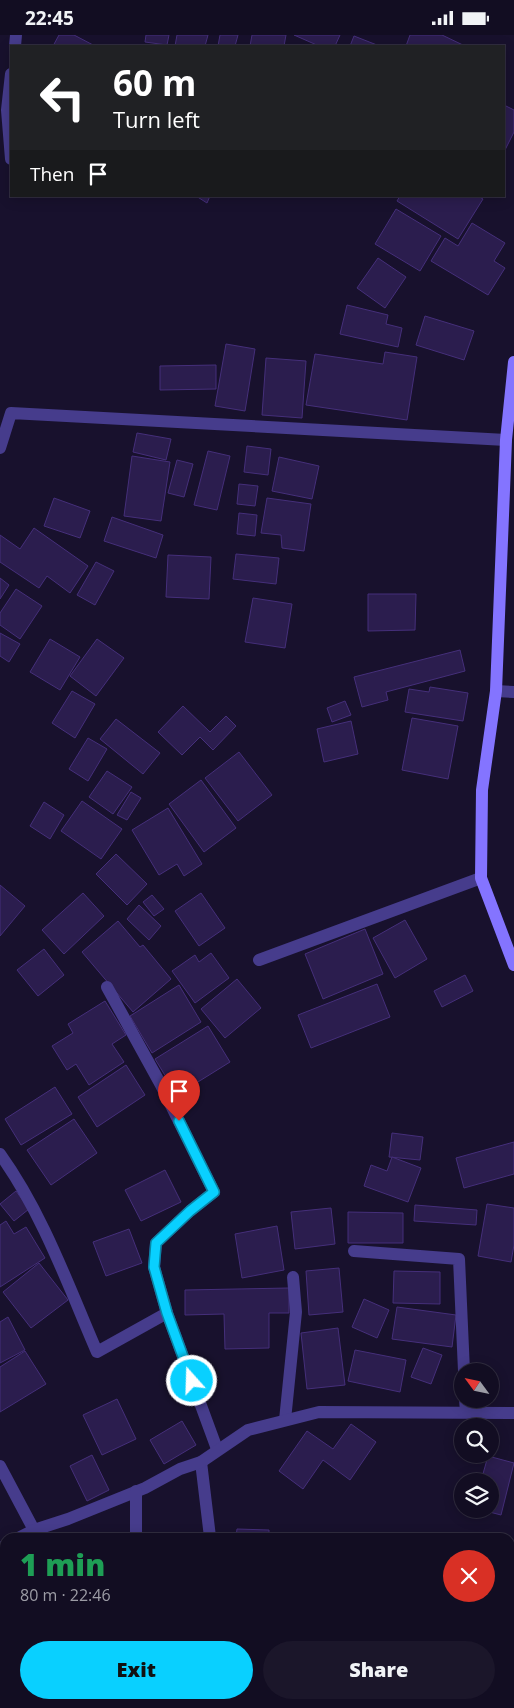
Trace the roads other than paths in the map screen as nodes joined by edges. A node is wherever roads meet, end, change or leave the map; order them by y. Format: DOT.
graph roads {
  1 [pos="10,83"];
  2 [pos="10,147"];
  3 [pos="514,362"];
  4 [pos="506,440"];
  5 [pos="0,448"];
  6 [pos="496,691"];
  7 [pos="514,692"];
  8 [pos="481,878"];
  9 [pos="259,960"];
  10 [pos="514,965"];
  11 [pos="107,987"];
  12 [pos="0,1154"];
  13 [pos="354,1251"];
  14 [pos="293,1277"];
  15 [pos="167,1313"];
  16 [pos="464,1363"];
  17 [pos="466,1408"];
  18 [pos="466,1413"];
  19 [pos="514,1413"];
  20 [pos="285,1421"];
  21 [pos="217,1449"];
  22 [pos="201,1462"];
  23 [pos="0,1466"];
  24 [pos="136,1491"];
  25 [pos="34,1529"];
  26 [pos="27,1533"];
  27 [pos="136,1533"];
  28 [pos="210,1533"];
  1 -- 2 [label="street"];
  3 -- 4 [label="main road"];
  4 -- 5 [label="street"];
  4 -- 6 [label="main road"];
  6 -- 7 [label="street"];
  6 -- 8 [label="main road"];
  8 -- 9 [label="street"];
  8 -- 10 [label="main road"];
  11 -- 15 [label="street"];
  12 -- 15 [label="street"];
  13 -- 16 [label="street"];
  14 -- 20 [label="street"];
  15 -- 21 [label="street"];
  17 -- 18 [label="street"];
  18 -- 19 [label="street"];
  18 -- 20 [label="street"];
  20 -- 21 [label="street"];
  21 -- 22 [label="street"];
  22 -- 24 [label="street"];
  22 -- 28 [label="street"];
  23 -- 25 [label="street"];
  24 -- 25 [label="street"];
  24 -- 27 [label="street"];
  25 -- 26 [label="street"];
}
